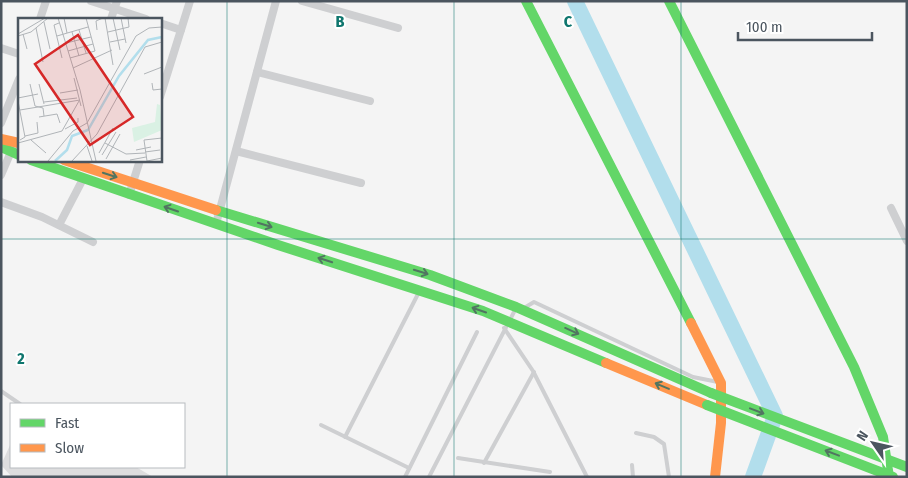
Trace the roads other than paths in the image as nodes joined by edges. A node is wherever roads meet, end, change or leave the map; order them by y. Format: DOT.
graph roads {
  1 [pos="46,1"];
  2 [pos="91,1"];
  3 [pos="190,1"];
  4 [pos="276,1"];
  5 [pos="302,1"];
  6 [pos="526,1"];
  7 [pos="670,1"];
  8 [pos="116,5"];
  9 [pos="40,18"];
  10 [pos="111,18"];
  11 [pos="144,18"];
  12 [pos="161,23"];
  13 [pos="398,28"];
  14 [pos="181,30"];
  15 [pos="1,48"];
  16 [pos="18,54"];
  17 [pos="257,72"];
  18 [pos="18,81"];
  19 [pos="161,94"];
  20 [pos="370,101"];
  21 [pos="1,123"];
  22 [pos="1,139"];
  23 [pos="1,147"];
  24 [pos="16,148"];
  25 [pos="236,151"];
  26 [pos="34,161"];
  27 [pos="68,161"];
  28 [pos="140,161"];
  29 [pos="1,175"];
  30 [pos="83,179"];
  31 [pos="133,183"];
  32 [pos="361,183"];
  33 [pos="129,195"];
  34 [pos="1,202"];
  35 [pos="891,208"];
  36 [pos="220,212"];
  37 [pos="216,224"];
  38 [pos="59,225"];
  39 [pos="907,241"];
  40 [pos="93,242"];
  41 [pos="420,291"];
  42 [pos="520,308"];
  43 [pos="506,325"];
  44 [pos="477,332"];
  45 [pos="534,372"];
  46 [pos="721,383"];
  47 [pos="1,391"];
  48 [pos="19,403"];
  49 [pos="321,425"];
  50 [pos="636,432"];
  51 [pos="345,437"];
  52 [pos="458,458"];
  53 [pos="484,463"];
  54 [pos="632,465"];
  55 [pos="907,467"];
  56 [pos="409,468"];
  57 [pos="550,472"];
  58 [pos="404,477"];
  59 [pos="429,477"];
  60 [pos="587,477"];
  61 [pos="633,477"];
  62 [pos="669,477"];
  63 [pos="715,477"];
  64 [pos="888,477"];
  65 [pos="894,477"];
  1 -- 9 [label="street"];
  2 -- 8 [label="street"];
  3 -- 14 [label="street"];
  4 -- 17 [label="street"];
  5 -- 13 [label="street"];
  6 -- 46 [label="street"];
  7 -- 64 [label="street"];
  8 -- 10 [label="street"];
  8 -- 11 [label="street"];
  12 -- 14 [label="street"];
  14 -- 19 [label="street"];
  15 -- 16 [label="street"];
  17 -- 20 [label="street"];
  17 -- 25 [label="street"];
  18 -- 21 [label="street"];
  22 -- 24 [label="street"];
  23 -- 24 [label="street"];
  24 -- 29 [label="street"];
  25 -- 32 [label="street"];
  25 -- 36 [label="street"];
  26 -- 30 [label="street"];
  27 -- 31 [label="street, one-way"];
  28 -- 31 [label="street"];
  30 -- 33 [label="street"];
  30 -- 38 [label="street"];
  31 -- 33 [label="street"];
  31 -- 36 [label="street"];
  37 -- 33 [label="street, one-way"];
  34 -- 38 [label="street"];
  35 -- 39 [label="street"];
  36 -- 37 [label="street"];
  36 -- 42 [label="street, one-way"];
  41 -- 37 [label="street, one-way"];
  38 -- 40 [label="street"];
  43 -- 41 [label="street, one-way"];
  41 -- 51 [label="lane"];
  42 -- 43 [label="lane"];
  42 -- 46 [label="lane"];
  42 -- 55 [label="street, one-way, bridge"];
  43 -- 45 [label="lane"];
  43 -- 59 [label="lane"];
  65 -- 43 [label="street, one-way, bridge"];
  44 -- 56 [label="lane"];
  45 -- 53 [label="lane"];
  45 -- 60 [label="lane"];
  46 -- 63 [label="street"];
  47 -- 48 [label="lane"];
  49 -- 51 [label="lane"];
  50 -- 62 [label="lane"];
  51 -- 56 [label="lane"];
  52 -- 53 [label="lane"];
  53 -- 57 [label="lane"];
  54 -- 61 [label="lane"];
  56 -- 58 [label="lane"];
}
